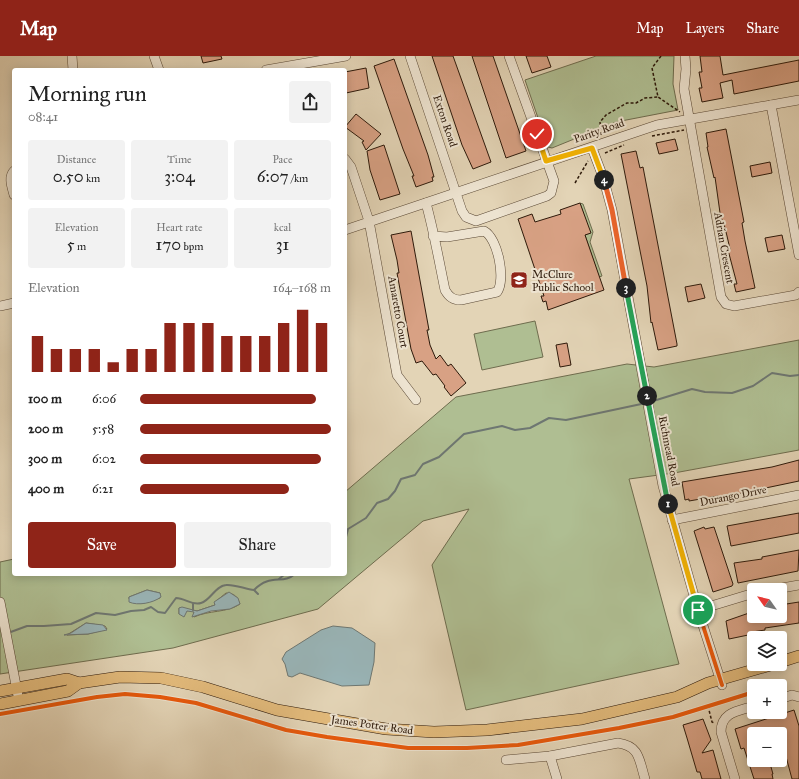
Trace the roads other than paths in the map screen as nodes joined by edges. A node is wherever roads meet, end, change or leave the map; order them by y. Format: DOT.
graph roads {
  1 [pos="72,56"];
  2 [pos="154,56"];
  3 [pos="346,56"];
  4 [pos="410,56"];
  5 [pos="509,56"];
  6 [pos="685,56"];
  7 [pos="73,68"];
  8 [pos="158,68"];
  9 [pos="277,68"];
  10 [pos="799,100"];
  11 [pos="771,105"];
  12 [pos="689,120"];
  13 [pos="592,148"];
  14 [pos="546,161"];
  15 [pos="347,162"];
  16 [pos="12,173"];
  17 [pos="12,188"];
  18 [pos="457,193"];
  19 [pos="426,204"];
  20 [pos="369,222"];
  21 [pos="347,229"];
  22 [pos="433,236"];
  23 [pos="799,255"];
  24 [pos="799,292"];
  25 [pos="12,303"];
  26 [pos="0,306"];
  27 [pos="416,400"];
  28 [pos="799,495"];
  29 [pos="672,520"];
  30 [pos="799,585"];
  31 [pos="787,587"];
  32 [pos="747,595"];
  33 [pos="0,604"];
  34 [pos="698,610"];
  35 [pos="799,656"];
  36 [pos="787,660"];
  37 [pos="752,671"];
  38 [pos="721,682"];
  39 [pos="79,683"];
  40 [pos="16,688"];
  41 [pos="0,691"];
  42 [pos="787,697"];
  43 [pos="799,697"];
  44 [pos="19,701"];
  45 [pos="0,704"];
  46 [pos="747,708"];
  47 [pos="550,756"];
  48 [pos="506,760"];
  49 [pos="557,779"];
  50 [pos="644,779"];
  51 [pos="735,779"];
  1 -- 7 [label="street"];
  2 -- 8 [label="street"];
  3 -- 9 [label="street"];
  4 -- 18 [label="street, Exton Road"];
  5 -- 14 [label="street, Exton Road"];
  6 -- 12 [label="street"];
  10 -- 11 [label="street, Parity Road"];
  11 -- 12 [label="street, Parity Road"];
  11 -- 23 [label="street"];
  12 -- 13 [label="street, Parity Road"];
  12 -- 24 [label="street, Adrian Crescent"];
  13 -- 14 [label="street, Parity Road"];
  13 -- 29 [label="street, Richmead Road"];
  14 -- 18 [label="street, Parity Road"];
  14 -- 18 [label="street, Exton Road"];
  15 -- 20 [label="street, Amaretto Court"];
  16 -- 17 [label="street"];
  18 -- 19 [label="street, Parity Road"];
  19 -- 20 [label="street, Parity Road"];
  19 -- 22 [label="street"];
  20 -- 21 [label="street, Parity Road"];
  20 -- 27 [label="street, Amaretto Court"];
  22 -- 22 [label="street"];
  25 -- 26 [label="street"];
  28 -- 29 [label="street, Durango Drive"];
  29 -- 34 [label="street, Richmead Road"];
  30 -- 31 [label="street"];
  32 -- 34 [label="street"];
  33 -- 40 [label="street"];
  34 -- 38 [label="street, Richmead Road"];
  35 -- 36 [label="main road"];
  37 -- 38 [label="main road, James Potter Road"];
  38 -- 39 [label="main road, James Potter Road"];
  39 -- 40 [label="main road, James Potter Road"];
  39 -- 44 [label="main road, James Potter Road"];
  40 -- 41 [label="main road, James Potter Road"];
  40 -- 44 [label="street"];
  42 -- 43 [label="street"];
  44 -- 45 [label="main road, James Potter Road"];
  46 -- 51 [label="street"];
  47 -- 48 [label="street"];
  47 -- 49 [label="street"];
  47 -- 50 [label="street"];
}
